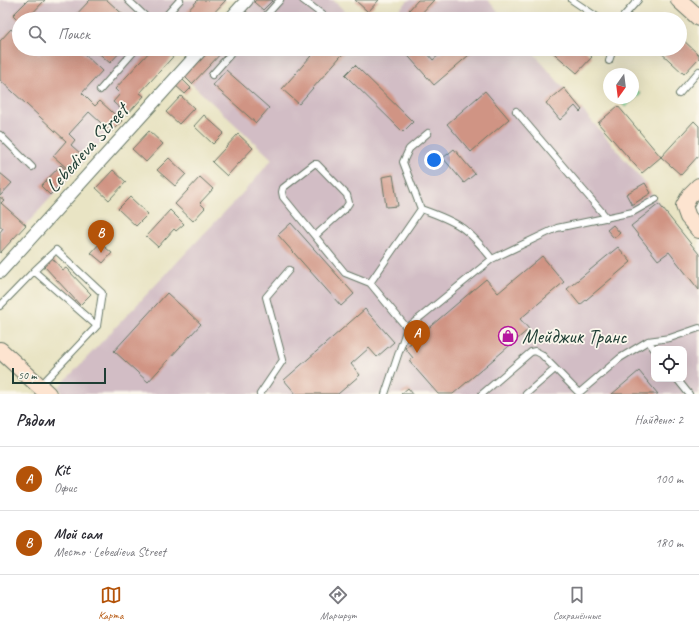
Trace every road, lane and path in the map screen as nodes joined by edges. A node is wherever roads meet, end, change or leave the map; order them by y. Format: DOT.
graph roads {
  1 [pos="128,0"];
  2 [pos="180,0"];
  3 [pos="247,0"];
  4 [pos="280,0"];
  5 [pos="303,0"];
  6 [pos="572,0"];
  7 [pos="638,0"];
  8 [pos="680,0"];
  9 [pos="141,12"];
  10 [pos="169,12"];
  11 [pos="236,12"];
  12 [pos="269,12"];
  13 [pos="319,12"];
  14 [pos="590,12"];
  15 [pos="627,12"];
  16 [pos="699,18"];
  17 [pos="130,56"];
  18 [pos="196,56"];
  19 [pos="230,56"];
  20 [pos="610,56"];
  21 [pos="609,60"];
  22 [pos="699,71"];
  23 [pos="212,75"];
  24 [pos="100,90"];
  25 [pos="679,94"];
  26 [pos="516,111"];
  27 [pos="428,133"];
  28 [pos="0,135"];
  29 [pos="32,167"];
  30 [pos="699,186"];
  31 [pos="656,200"];
  32 [pos="421,209"];
  33 [pos="607,218"];
  34 [pos="699,230"];
  35 [pos="315,236"];
  36 [pos="492,259"];
  37 [pos="289,270"];
  38 [pos="34,271"];
  39 [pos="0,272"];
  40 [pos="370,284"];
  41 [pos="0,306"];
  42 [pos="97,326"];
  43 [pos="407,328"];
  44 [pos="699,328"];
  45 [pos="648,341"];
  46 [pos="652,346"];
  47 [pos="0,350"];
  48 [pos="555,369"];
  49 [pos="679,382"];
  50 [pos="44,390"];
  51 [pos="260,394"];
  52 [pos="386,394"];
  53 [pos="482,394"];
  54 [pos="526,394"];
  55 [pos="578,394"];
  56 [pos="689,394"];
  1 -- 9 [label="lane"];
  2 -- 10 [label="lane"];
  3 -- 11 [label="street"];
  4 -- 12 [label="lane"];
  5 -- 13 [label="lane"];
  6 -- 14 [label="lane"];
  7 -- 15 [label="lane"];
  8 -- 16 [label="street"];
  17 -- 24 [label="lane"];
  18 -- 39 [label="street, Lebedieva Street"];
  19 -- 23 [label="lane"];
  20 -- 21 [label="lane"];
  22 -- 25 [label="lane"];
  26 -- 33 [label="lane"];
  27 -- 32 [label="lane"];
  28 -- 29 [label="lane"];
  30 -- 34 [label="street"];
  31 -- 33 [label="lane"];
  32 -- 36 [label="lane"];
  32 -- 40 [label="lane"];
  33 -- 36 [label="lane"];
  35 -- 35 [label="lane"];
  35 -- 40 [label="lane"];
  36 -- 43 [label="lane"];
  37 -- 51 [label="lane"];
  38 -- 41 [label="lane"];
  38 -- 42 [label="lane"];
  38 -- 42 [label="lane"];
  40 -- 43 [label="lane"];
  42 -- 50 [label="lane"];
  43 -- 52 [label="lane"];
  44 -- 45 [label="lane"];
  45 -- 46 [label="lane"];
  45 -- 55 [label="lane"];
  47 -- 50 [label="street"];
  48 -- 53 [label="lane"];
  48 -- 54 [label="lane"];
  48 -- 55 [label="lane"];
  49 -- 56 [label="lane"];
}
